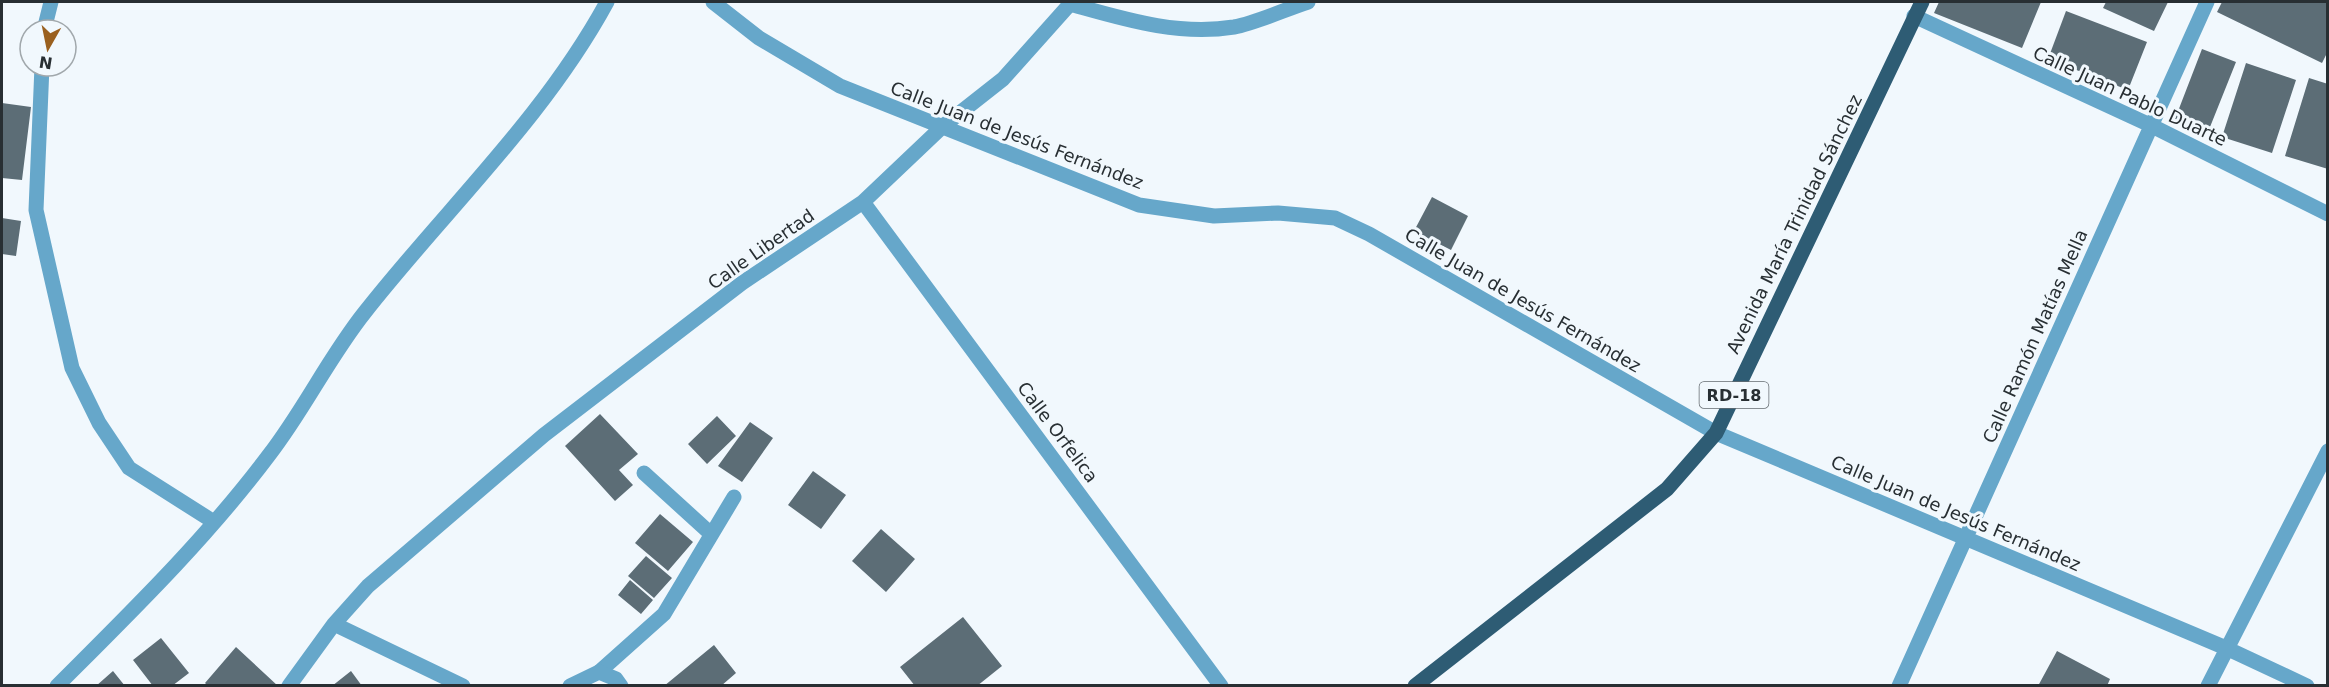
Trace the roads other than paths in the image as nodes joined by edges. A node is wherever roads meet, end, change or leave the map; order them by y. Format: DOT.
graph roads {
  1 [pos="51,2"];
  2 [pos="607,2"];
  3 [pos="713,2"];
  4 [pos="1308,2"];
  5 [pos="1922,2"];
  6 [pos="2207,2"];
  7 [pos="1070,3"];
  8 [pos="1914,16"];
  9 [pos="47,18"];
  10 [pos="42,78"];
  11 [pos="2151,125"];
  12 [pos="942,127"];
  13 [pos="863,202"];
  14 [pos="2328,214"];
  15 [pos="1716,433"];
  16 [pos="2328,451"];
  17 [pos="644,473"];
  18 [pos="735,496"];
  19 [pos="214,522"];
  20 [pos="711,534"];
  21 [pos="1966,538"];
  22 [pos="334,624"];
  23 [pos="2226,648"];
  24 [pos="599,672"];
  25 [pos="57,686"];
  26 [pos="289,686"];
  27 [pos="463,686"];
  28 [pos="570,686"];
  29 [pos="621,686"];
  30 [pos="1221,686"];
  31 [pos="1415,686"];
  32 [pos="1899,686"];
  33 [pos="2208,686"];
  34 [pos="2307,686"];
  1 -- 9 [label="street"];
  2 -- 19 [label="street"];
  3 -- 12 [label="street, Calle Juan de Jesús Fernández"];
  4 -- 7 [label="street, Calle Libertad"];
  5 -- 8 [label="main road, Avenida María Trinidad Sánchez / RD-18"];
  6 -- 11 [label="street, Calle Ramón Matías Mella"];
  7 -- 12 [label="street, Calle Libertad"];
  8 -- 11 [label="street, Calle Juan Pablo Duarte"];
  8 -- 15 [label="main road, Avenida María Trinidad Sánchez / RD-18"];
  10 -- 19 [label="street"];
  11 -- 14 [label="street, Calle Juan Pablo Duarte"];
  11 -- 21 [label="street, Calle Ramón Matías Mella"];
  12 -- 13 [label="street, Calle Libertad"];
  12 -- 15 [label="street, Calle Juan de Jesús Fernández"];
  13 -- 22 [label="street, Calle Libertad"];
  13 -- 30 [label="street, Calle Orfelica"];
  15 -- 21 [label="street, Calle Juan de Jesús Fernández"];
  15 -- 31 [label="main road, Avenida María Trinidad Sánchez / RD-18"];
  16 -- 23 [label="street"];
  17 -- 20 [label="street"];
  18 -- 20 [label="street"];
  19 -- 25 [label="street"];
  20 -- 24 [label="street"];
  21 -- 23 [label="street, Calle Juan de Jesús Fernández"];
  21 -- 32 [label="street, Calle Ramón Matías Mella"];
  22 -- 26 [label="street, Calle Libertad"];
  22 -- 27 [label="street"];
  23 -- 33 [label="street"];
  23 -- 34 [label="street, Calle Juan de Jesús Fernández"];
  24 -- 28 [label="street"];
  24 -- 29 [label="street"];
}
